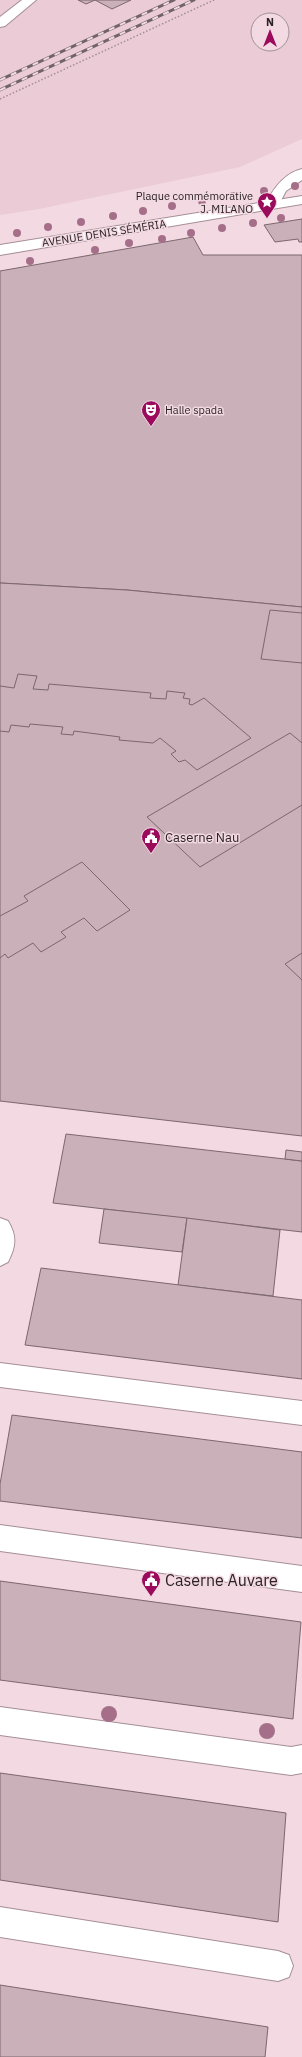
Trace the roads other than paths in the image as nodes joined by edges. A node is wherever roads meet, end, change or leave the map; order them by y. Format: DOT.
graph roads {
  1 [pos="30,0"];
  2 [pos="0,23"];
  3 [pos="302,173"];
  4 [pos="302,200"];
  5 [pos="272,205"];
  6 [pos="0,250"];
  7 [pos="0,1228"];
  8 [pos="0,1255"];
  9 [pos="0,1375"];
  10 [pos="302,1413"];
  11 [pos="0,1538"];
  12 [pos="302,1579"];
  13 [pos="0,1721"];
  14 [pos="302,1759"];
  15 [pos="0,1922"];
  16 [pos="278,1966"];
  1 -- 2 [label="street"];
  3 -- 5 [label="street"];
  4 -- 5 [label="street, AVENUE DENIS SÉMÉRIA"];
  5 -- 6 [label="street, AVENUE DENIS SÉMÉRIA"];
  7 -- 8 [label="street"];
  9 -- 10 [label="street"];
  11 -- 12 [label="street"];
  13 -- 14 [label="street"];
  15 -- 16 [label="street"];
}
